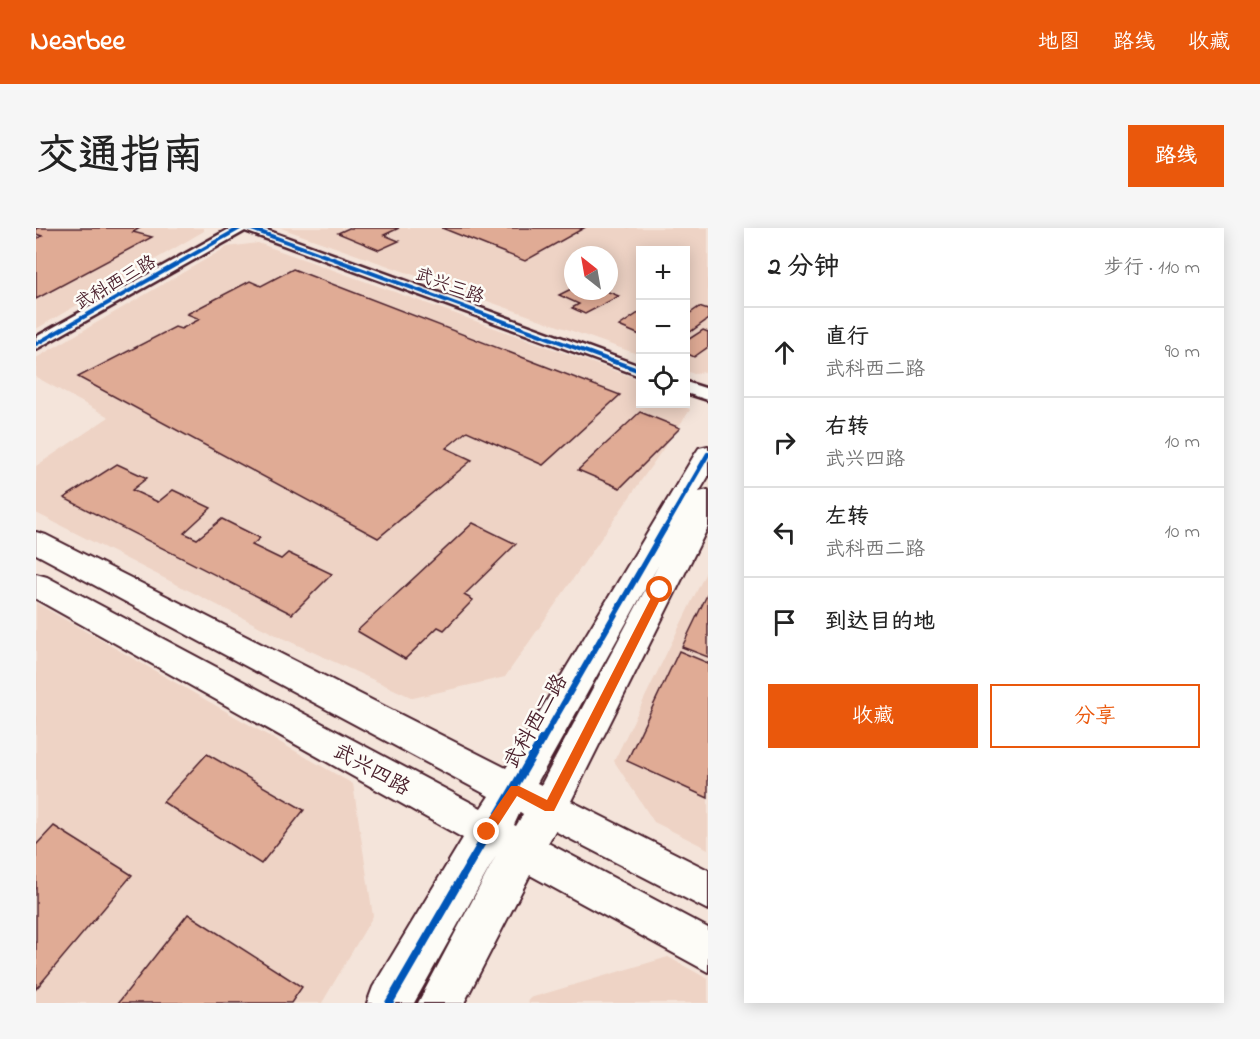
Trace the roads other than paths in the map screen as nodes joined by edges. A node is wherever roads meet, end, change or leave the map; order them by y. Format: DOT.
graph roads {
  1 [pos="240,228"];
  2 [pos="249,228"];
  3 [pos="36,344"];
  4 [pos="636,369"];
  5 [pos="690,388"];
  6 [pos="708,395"];
  7 [pos="708,454"];
  8 [pos="708,499"];
  9 [pos="36,542"];
  10 [pos="36,585"];
  11 [pos="515,789"];
  12 [pos="549,807"];
  13 [pos="487,832"];
  14 [pos="522,851"];
  15 [pos="708,891"];
  16 [pos="708,951"];
  17 [pos="389,1003"];
  18 [pos="440,1003"];
  1 -- 3 [label="street, 武科西三路"];
  2 -- 4 [label="street, 武兴三路"];
  5 -- 6 [label="street"];
  7 -- 11 [label="main road, 武科西二路"];
  8 -- 12 [label="main road"];
  9 -- 11 [label="main road"];
  10 -- 13 [label="main road, 武兴四路"];
  11 -- 12 [label="main road"];
  11 -- 13 [label="main road, 武科西二路"];
  12 -- 14 [label="main road"];
  12 -- 15 [label="main road"];
  13 -- 14 [label="main road, 武兴四路"];
  13 -- 17 [label="main road, 武科西二路"];
  14 -- 16 [label="main road, 武兴四路"];
  14 -- 18 [label="main road"];
}
